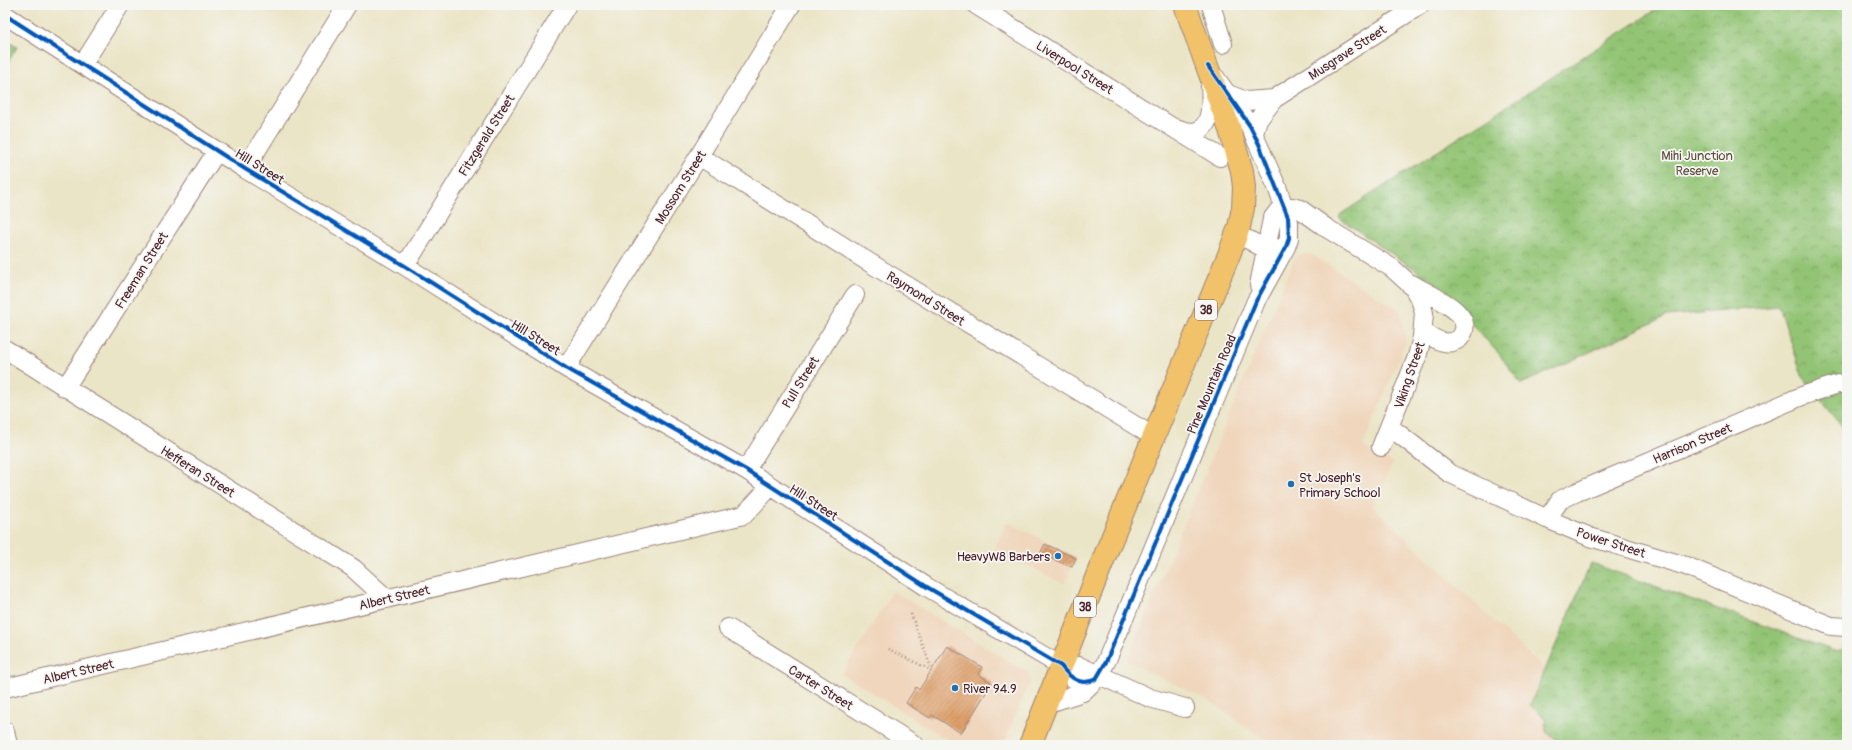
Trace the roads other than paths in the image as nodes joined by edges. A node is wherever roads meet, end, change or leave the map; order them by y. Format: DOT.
graph roads {
  1 [pos="120,5"];
  2 [pos="347,5"];
  3 [pos="567,5"];
  4 [pos="791,5"];
  5 [pos="976,5"];
  6 [pos="1185,5"];
  7 [pos="1211,5"];
  8 [pos="1420,5"];
  9 [pos="5,15"];
  10 [pos="1223,44"];
  11 [pos="83,64"];
  12 [pos="1208,66"];
  13 [pos="1228,94"];
  14 [pos="1274,99"];
  15 [pos="1175,128"];
  16 [pos="1254,133"];
  17 [pos="217,151"];
  18 [pos="700,156"];
  19 [pos="1220,157"];
  20 [pos="245,169"];
  21 [pos="1286,208"];
  22 [pos="1328,229"];
  23 [pos="1236,236"];
  24 [pos="1288,243"];
  25 [pos="1267,250"];
  26 [pos="405,266"];
  27 [pos="1409,283"];
  28 [pos="855,295"];
  29 [pos="1256,301"];
  30 [pos="1423,332"];
  31 [pos="5,349"];
  32 [pos="566,368"];
  33 [pos="1847,384"];
  34 [pos="65,388"];
  35 [pos="1390,427"];
  36 [pos="1154,437"];
  37 [pos="1380,447"];
  38 [pos="746,470"];
  39 [pos="771,486"];
  40 [pos="1547,519"];
  41 [pos="387,599"];
  42 [pos="1847,627"];
  43 [pos="728,628"];
  44 [pos="1061,666"];
  45 [pos="1098,676"];
  46 [pos="5,688"];
  47 [pos="1046,704"];
  48 [pos="1184,708"];
  49 [pos="5,731"];
  50 [pos="8,745"];
  51 [pos="915,745"];
  52 [pos="1030,745"];
  1 -- 11 [label="street"];
  2 -- 20 [label="street"];
  3 -- 26 [label="street, Fitzgerald Street"];
  4 -- 18 [label="street, Mossom Street"];
  5 -- 15 [label="street, Liverpool Street"];
  6 -- 12 [label="main road, 38"];
  7 -- 10 [label="street"];
  8 -- 14 [label="street, Musgrave Street"];
  9 -- 11 [label="street, Hill Street"];
  11 -- 17 [label="street, Hill Street"];
  12 -- 13 [label="street"];
  12 -- 15 [label="street, Liverpool Street"];
  12 -- 23 [label="main road, 38"];
  13 -- 14 [label="street, Musgrave Street"];
  13 -- 16 [label="street"];
  14 -- 16 [label="street, Musgrave Street"];
  15 -- 19 [label="street, Liverpool Street"];
  16 -- 21 [label="street"];
  17 -- 20 [label="street, Hill Street"];
  17 -- 34 [label="street, Freeman Street"];
  18 -- 32 [label="street, Mossom Street"];
  18 -- 36 [label="street, Raymond Street"];
  20 -- 26 [label="street, Hill Street"];
  21 -- 22 [label="street, Viking Street"];
  21 -- 24 [label="street"];
  21 -- 25 [label="street, Pine Mountain Road"];
  22 -- 24 [label="street"];
  22 -- 27 [label="street, Viking Street"];
  23 -- 25 [label="street"];
  23 -- 36 [label="main road, 38"];
  24 -- 25 [label="street"];
  24 -- 29 [label="street, Pine Mountain Road"];
  25 -- 29 [label="street, Pine Mountain Road"];
  26 -- 32 [label="street, Hill Street"];
  27 -- 30 [label="street, Viking Street"];
  27 -- 30 [label="street"];
  28 -- 38 [label="street, Pull Street"];
  29 -- 45 [label="street, Pine Mountain Road"];
  30 -- 35 [label="street, Viking Street"];
  31 -- 34 [label="street, Hefferan Street"];
  32 -- 38 [label="street, Hill Street"];
  33 -- 40 [label="street, Harrison Street"];
  34 -- 41 [label="street, Hefferan Street"];
  35 -- 37 [label="street, Viking Street"];
  35 -- 40 [label="street, Power Street"];
  36 -- 44 [label="main road, 38"];
  38 -- 39 [label="street, Hill Street"];
  39 -- 41 [label="street, Albert Street"];
  39 -- 44 [label="street, Hill Street"];
  40 -- 42 [label="street, Power Street"];
  41 -- 46 [label="street, Albert Street"];
  43 -- 51 [label="street, Carter Street"];
  44 -- 45 [label="street"];
  44 -- 47 [label="main road, 38"];
  45 -- 47 [label="street, Pine Mountain Road"];
  45 -- 48 [label="street"];
  47 -- 52 [label="main road, 38"];
  49 -- 50 [label="street"];
}
